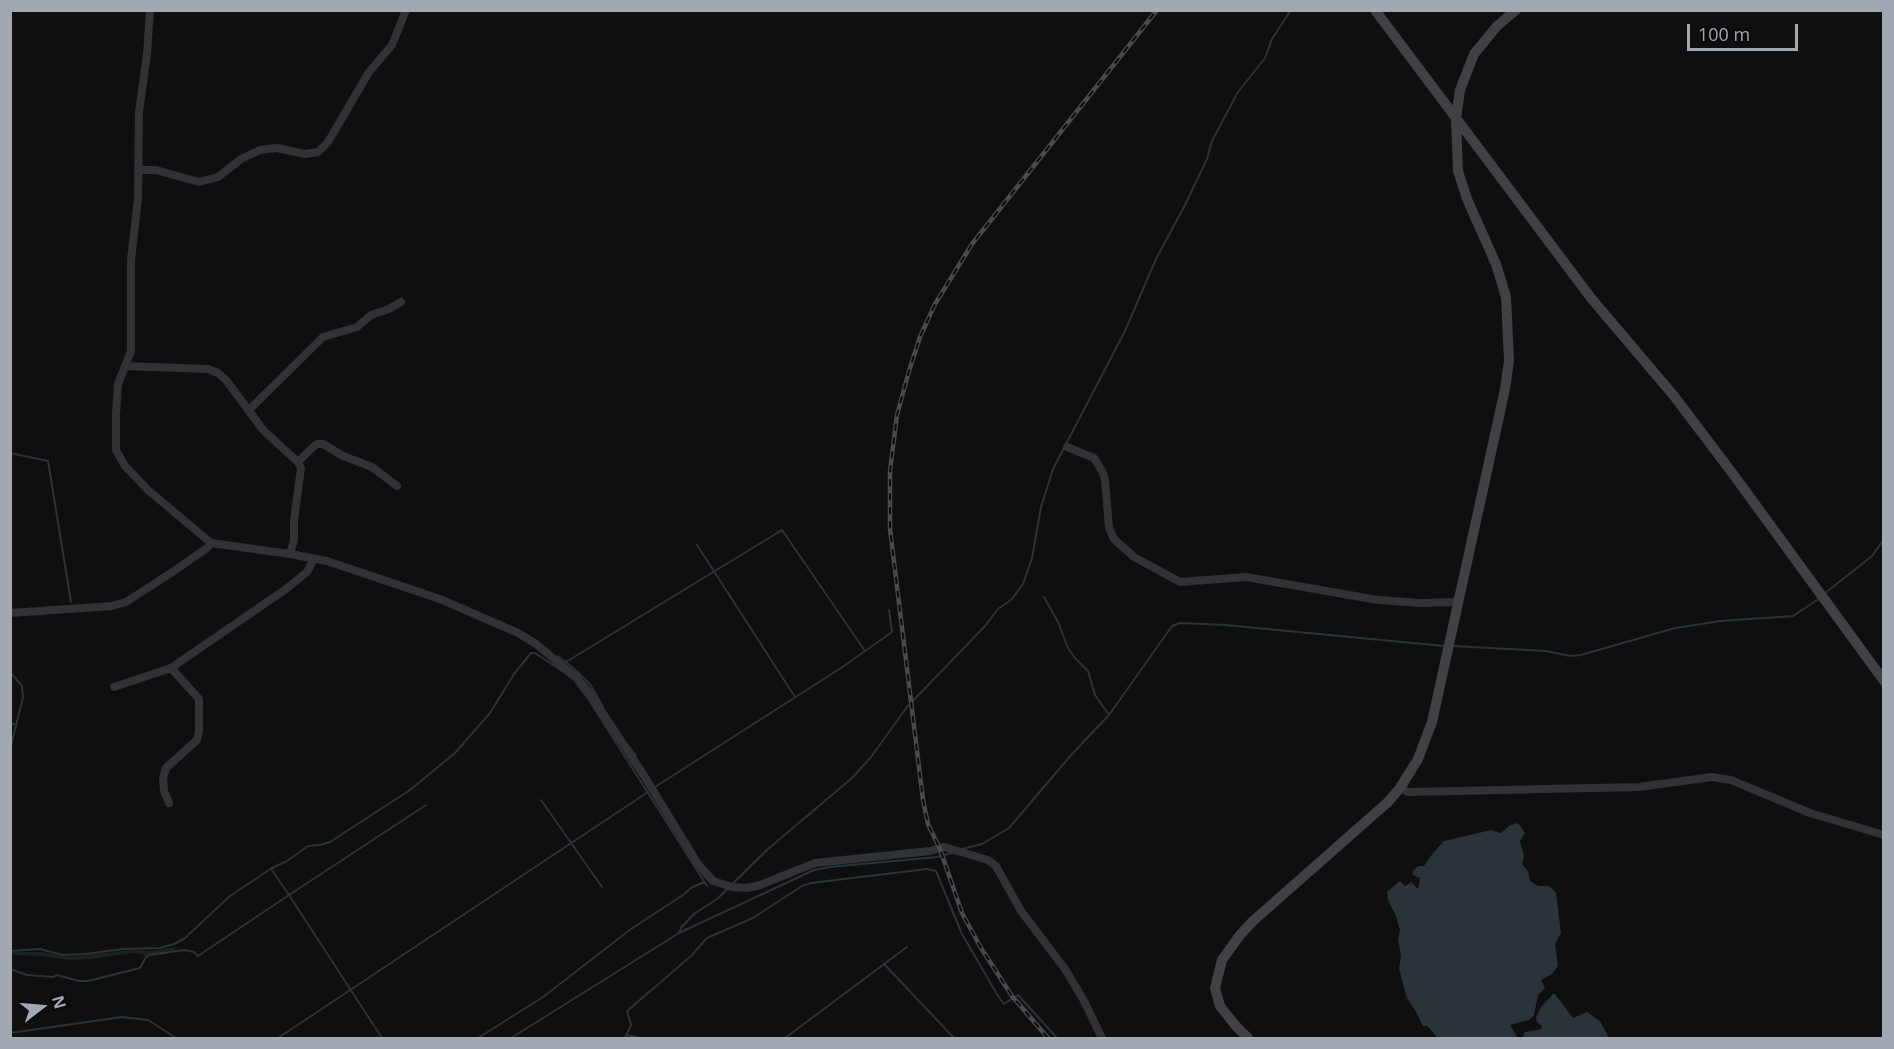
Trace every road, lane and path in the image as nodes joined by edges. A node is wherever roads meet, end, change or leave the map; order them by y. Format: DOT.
graph roads {
  1 [pos="150,10"];
  2 [pos="406,10"];
  3 [pos="1375,10"];
  4 [pos="1516,10"];
  5 [pos="1456,119"];
  6 [pos="140,170"];
  7 [pos="401,302"];
  8 [pos="125,366"];
  9 [pos="249,410"];
  10 [pos="1067,447"];
  11 [pos="298,462"];
  12 [pos="397,486"];
  13 [pos="211,543"];
  14 [pos="290,554"];
  15 [pos="314,559"];
  16 [pos="1458,602"];
  17 [pos="10,613"];
  18 [pos="171,668"];
  19 [pos="1884,681"];
  20 [pos="114,687"];
  21 [pos="1400,788"];
  22 [pos="169,803"];
  23 [pos="1884,835"];
  24 [pos="1102,1038"];
  25 [pos="1248,1038"];
  1 -- 6 [label="street"];
  2 -- 6 [label="street"];
  3 -- 5 [label="main road"];
  4 -- 5 [label="main road"];
  5 -- 16 [label="main road"];
  5 -- 19 [label="main road"];
  6 -- 8 [label="street"];
  7 -- 9 [label="street"];
  8 -- 9 [label="street"];
  8 -- 13 [label="street"];
  9 -- 11 [label="street"];
  10 -- 16 [label="street"];
  11 -- 12 [label="street"];
  11 -- 14 [label="street"];
  13 -- 14 [label="street"];
  13 -- 17 [label="street"];
  14 -- 15 [label="street"];
  15 -- 18 [label="street"];
  15 -- 24 [label="street"];
  16 -- 21 [label="main road"];
  18 -- 20 [label="street"];
  18 -- 22 [label="street"];
  21 -- 23 [label="street"];
  21 -- 25 [label="main road"];
}
